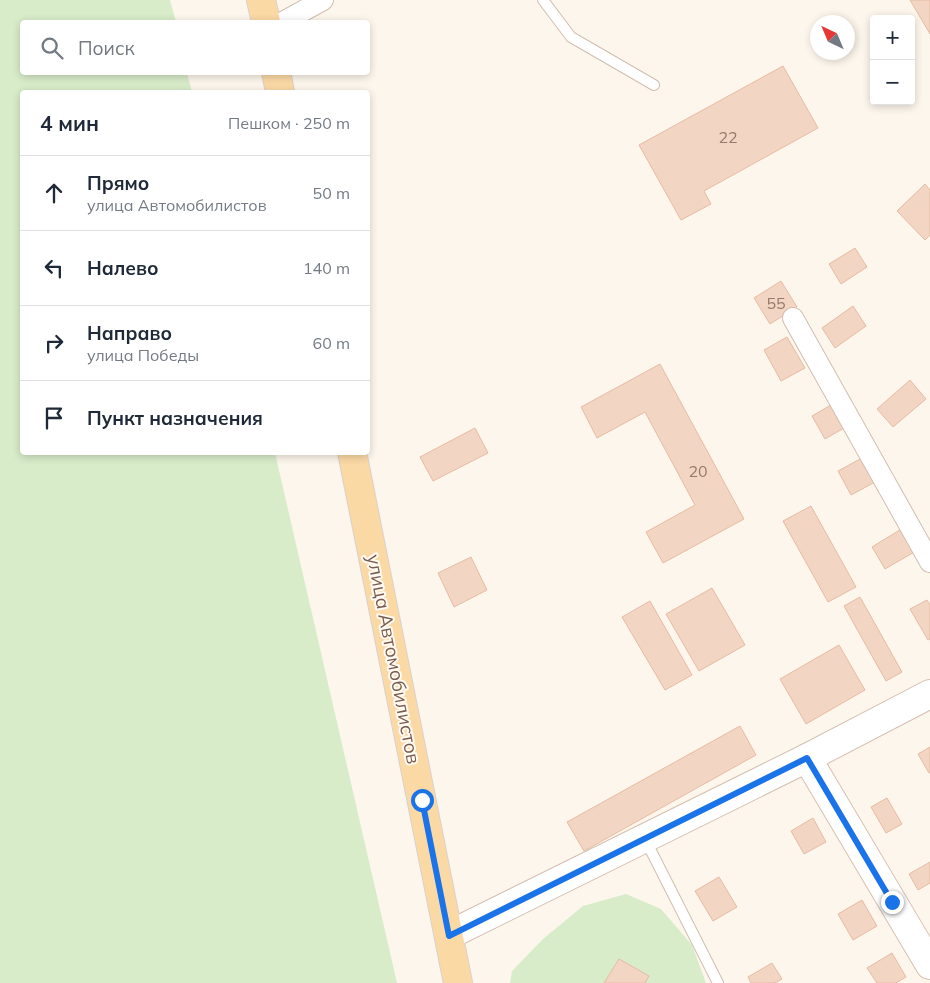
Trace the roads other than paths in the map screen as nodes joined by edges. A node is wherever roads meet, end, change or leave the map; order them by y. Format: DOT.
graph roads {
  1 [pos="262,0"];
  2 [pos="323,0"];
  3 [pos="543,0"];
  4 [pos="266,20"];
  5 [pos="287,20"];
  6 [pos="277,75"];
  7 [pos="654,85"];
  8 [pos="280,90"];
  9 [pos="793,318"];
  10 [pos="353,455"];
  11 [pos="930,562"];
  12 [pos="930,694"];
  13 [pos="807,758"];
  14 [pos="645,838"];
  15 [pos="449,936"];
  16 [pos="930,965"];
  17 [pos="458,983"];
  18 [pos="718,983"];
  1 -- 4 [label="main road"];
  2 -- 5 [label="street"];
  3 -- 7 [label="lane"];
  6 -- 8 [label="main road"];
  9 -- 11 [label="street"];
  10 -- 15 [label="main road, улица Автомобилистов"];
  12 -- 13 [label="street"];
  13 -- 14 [label="street"];
  13 -- 16 [label="street"];
  14 -- 15 [label="street"];
  14 -- 18 [label="lane"];
  15 -- 17 [label="main road, улица Автомобилистов"];
}
